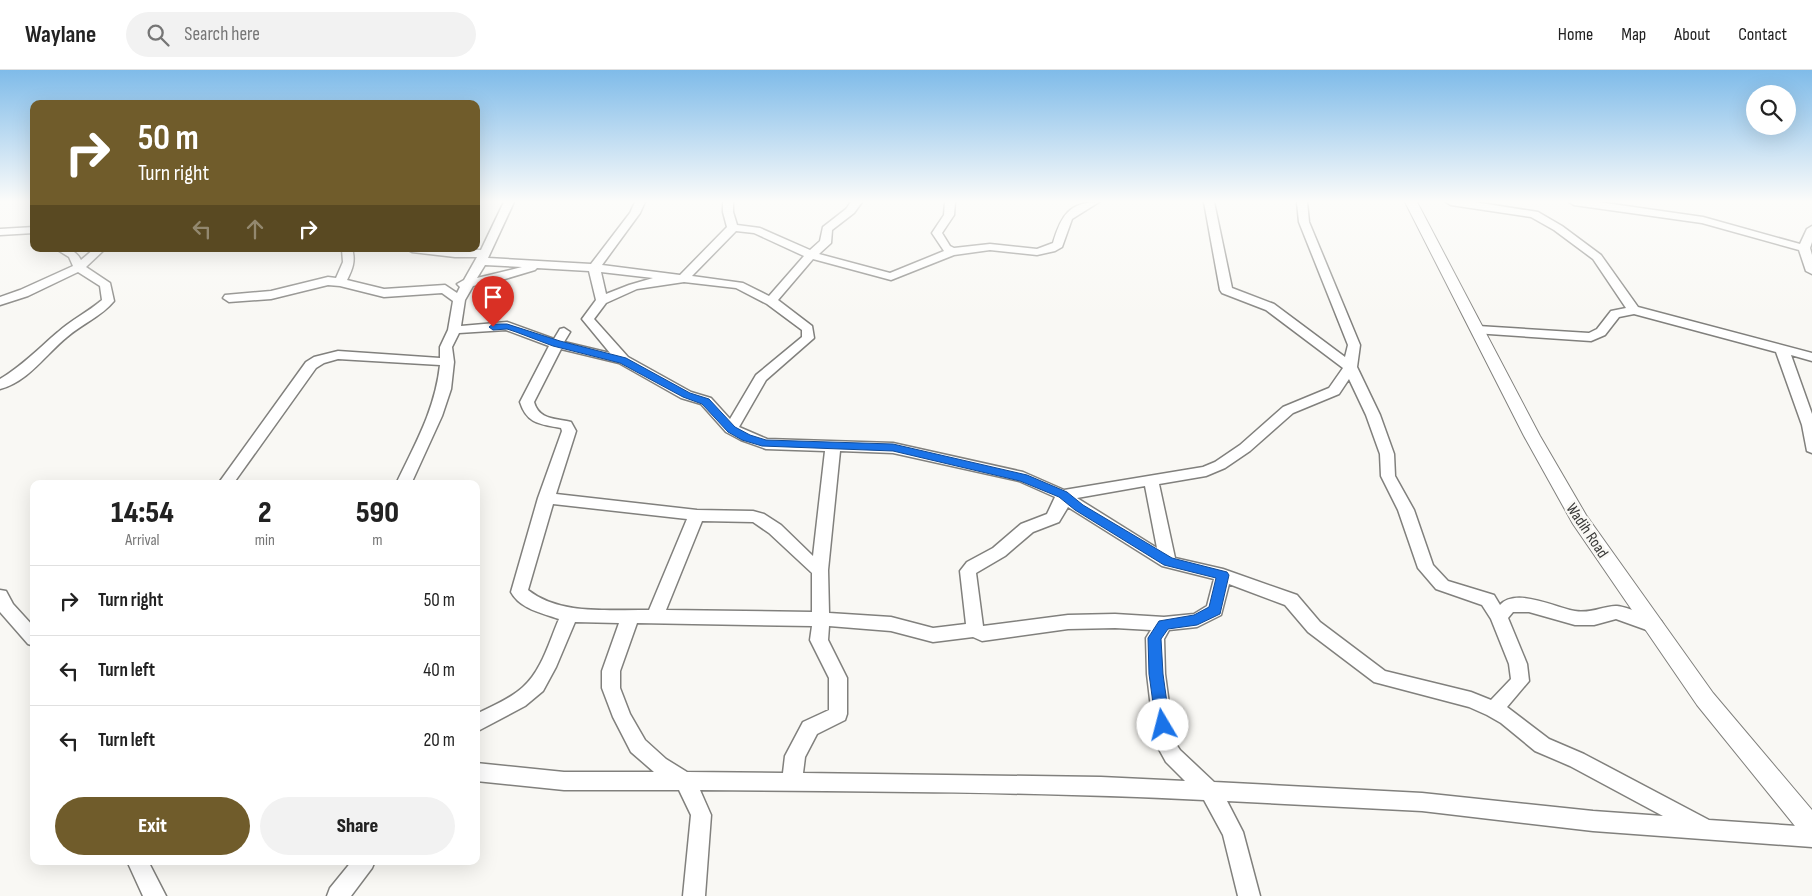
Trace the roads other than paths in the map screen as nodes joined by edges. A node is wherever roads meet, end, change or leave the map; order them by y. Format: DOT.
graph roads {
  1 [pos="491,241"];
  2 [pos="614,241"];
  3 [pos="720,241"];
  4 [pos="782,241"];
  5 [pos="825,241"];
  6 [pos="942,241"];
  7 [pos="1059,241"];
  8 [pos="1216,241"];
  9 [pos="1312,241"];
  10 [pos="1431,241"];
  11 [pos="1574,241"];
  12 [pos="1777,241"];
  13 [pos="1807,241"];
  14 [pos="1804,248"];
  15 [pos="66,252"];
  16 [pos="97,252"];
  17 [pos="348,252"];
  18 [pos="438,252"];
  19 [pos="952,252"];
  20 [pos="811,255"];
  21 [pos="483,257"];
  22 [pos="540,265"];
  23 [pos="80,267"];
  24 [pos="594,268"];
  25 [pos="1812,271"];
  26 [pos="682,279"];
  27 [pos="340,282"];
  28 [pos="469,282"];
  29 [pos="445,289"];
  30 [pos="228,298"];
  31 [pos="459,300"];
  32 [pos="602,300"];
  33 [pos="0,301"];
  34 [pos="770,301"];
  35 [pos="1634,310"];
  36 [pos="572,329"];
  37 [pos="454,330"];
  38 [pos="1478,330"];
  39 [pos="1782,349"];
  40 [pos="1812,357"];
  41 [pos="623,360"];
  42 [pos="447,362"];
  43 [pos="1350,367"];
  44 [pos="0,385"];
  45 [pos="732,429"];
  46 [pos="834,446"];
  47 [pos="1812,448"];
  48 [pos="228,480"];
  49 [pos="405,480"];
  50 [pos="1151,480"];
  51 [pos="1063,495"];
  52 [pos="546,498"];
  53 [pos="697,515"];
  54 [pos="1168,562"];
  55 [pos="820,570"];
  56 [pos="1223,575"];
  57 [pos="0,596"];
  58 [pos="568,615"];
  59 [pos="630,617"];
  60 [pos="654,617"];
  61 [pos="1499,617"];
  62 [pos="821,619"];
  63 [pos="1164,624"];
  64 [pos="1655,626"];
  65 [pos="975,630"];
  66 [pos="30,635"];
  67 [pos="1494,709"];
  68 [pos="480,722"];
  69 [pos="480,772"];
  70 [pos="792,782"];
  71 [pos="686,783"];
  72 [pos="1210,793"];
  73 [pos="1812,828"];
  74 [pos="1708,830"];
  75 [pos="1812,838"];
  76 [pos="140,865"];
  77 [pos="362,865"];
  78 [pos="155,896"];
  79 [pos="338,896"];
  80 [pos="694,896"];
  81 [pos="1249,896"];
  1 -- 21 [label="street"];
  2 -- 24 [label="street"];
  3 -- 26 [label="street"];
  4 -- 20 [label="street"];
  5 -- 20 [label="street"];
  6 -- 19 [label="street"];
  7 -- 19 [label="street"];
  8 -- 43 [label="street"];
  9 -- 43 [label="street"];
  10 -- 38 [label="street, Wadih Road"];
  11 -- 35 [label="street"];
  12 -- 14 [label="street"];
  13 -- 14 [label="street"];
  14 -- 25 [label="street"];
  15 -- 23 [label="street"];
  16 -- 23 [label="street"];
  17 -- 27 [label="street"];
  18 -- 21 [label="street"];
  19 -- 20 [label="street"];
  20 -- 34 [label="street"];
  21 -- 22 [label="street"];
  21 -- 28 [label="street"];
  22 -- 24 [label="street"];
  22 -- 28 [label="street"];
  23 -- 33 [label="street"];
  23 -- 44 [label="street"];
  24 -- 26 [label="street"];
  24 -- 32 [label="street"];
  26 -- 32 [label="street"];
  26 -- 34 [label="street"];
  27 -- 29 [label="street"];
  27 -- 30 [label="street"];
  28 -- 29 [label="street"];
  28 -- 31 [label="street"];
  29 -- 31 [label="street"];
  31 -- 37 [label="street"];
  32 -- 36 [label="street"];
  34 -- 45 [label="street"];
  35 -- 38 [label="street"];
  35 -- 39 [label="street"];
  36 -- 37 [label="street"];
  36 -- 41 [label="street"];
  36 -- 41 [label="street"];
  36 -- 52 [label="street"];
  37 -- 42 [label="street"];
  38 -- 64 [label="street, Wadih Road"];
  39 -- 40 [label="street"];
  39 -- 47 [label="street"];
  41 -- 45 [label="street"];
  42 -- 48 [label="street"];
  42 -- 49 [label="street"];
  43 -- 50 [label="street"];
  43 -- 61 [label="street"];
  45 -- 46 [label="street"];
  46 -- 51 [label="street"];
  46 -- 55 [label="street"];
  50 -- 51 [label="street"];
  50 -- 54 [label="street"];
  51 -- 54 [label="street"];
  51 -- 65 [label="street"];
  52 -- 53 [label="street"];
  52 -- 58 [label="street"];
  53 -- 55 [label="street"];
  53 -- 60 [label="street"];
  54 -- 56 [label="street"];
  55 -- 62 [label="street"];
  56 -- 63 [label="street"];
  56 -- 67 [label="street"];
  57 -- 66 [label="street"];
  58 -- 59 [label="street"];
  58 -- 68 [label="street"];
  59 -- 60 [label="street"];
  59 -- 71 [label="street"];
  60 -- 62 [label="street"];
  61 -- 64 [label="street"];
  61 -- 67 [label="street"];
  62 -- 65 [label="street"];
  62 -- 70 [label="street"];
  63 -- 65 [label="street"];
  63 -- 72 [label="street"];
  64 -- 73 [label="street, Wadih Road"];
  67 -- 74 [label="street"];
  69 -- 71 [label="street"];
  70 -- 71 [label="street"];
  70 -- 72 [label="street"];
  71 -- 80 [label="street"];
  72 -- 74 [label="street"];
  72 -- 81 [label="street"];
  74 -- 75 [label="street"];
  76 -- 78 [label="street"];
  77 -- 79 [label="street"];
}
